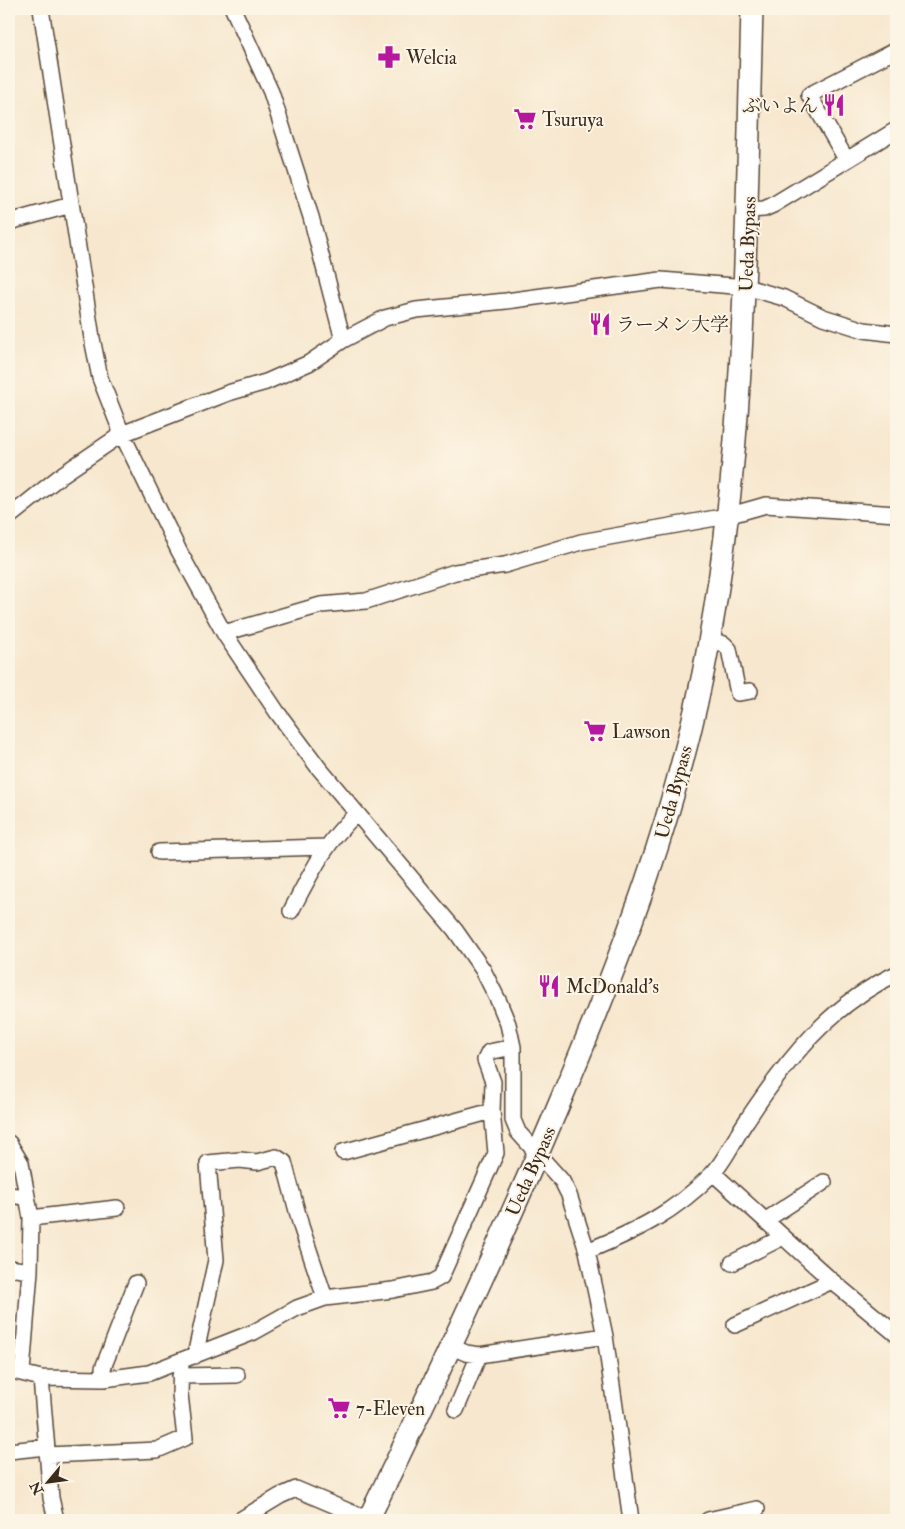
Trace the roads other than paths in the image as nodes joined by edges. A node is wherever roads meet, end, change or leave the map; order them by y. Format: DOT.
graph roads {
  1 [pos="41,9"];
  2 [pos="233,9"];
  3 [pos="752,9"];
  4 [pos="896,56"];
  5 [pos="896,130"];
  6 [pos="846,159"];
  7 [pos="72,205"];
  8 [pos="748,210"];
  9 [pos="9,222"];
  10 [pos="746,288"];
  11 [pos="896,334"];
  12 [pos="343,340"];
  13 [pos="122,434"];
  14 [pos="896,514"];
  15 [pos="727,516"];
  16 [pos="9,517"];
  17 [pos="224,633"];
  18 [pos="710,640"];
  19 [pos="750,691"];
  20 [pos="356,814"];
  21 [pos="326,846"];
  22 [pos="159,852"];
  23 [pos="291,911"];
  24 [pos="896,974"];
  25 [pos="513,1047"];
  26 [pos="492,1111"];
  27 [pos="9,1143"];
  28 [pos="343,1152"];
  29 [pos="538,1154"];
  30 [pos="713,1173"];
  31 [pos="824,1182"];
  32 [pos="9,1195"];
  33 [pos="25,1197"];
  34 [pos="117,1208"];
  35 [pos="31,1218"];
  36 [pos="766,1220"];
  37 [pos="783,1237"];
  38 [pos="587,1251"];
  39 [pos="732,1263"];
  40 [pos="9,1268"];
  41 [pos="30,1271"];
  42 [pos="832,1281"];
  43 [pos="136,1283"];
  44 [pos="325,1298"];
  45 [pos="735,1325"];
  46 [pos="895,1332"];
  47 [pos="605,1336"];
  48 [pos="452,1347"];
  49 [pos="479,1355"];
  50 [pos="185,1364"];
  51 [pos="16,1371"];
  52 [pos="237,1376"];
  53 [pos="41,1378"];
  54 [pos="104,1379"];
  55 [pos="456,1410"];
  56 [pos="9,1451"];
  57 [pos="47,1451"];
  58 [pos="757,1509"];
  59 [pos="56,1520"];
  60 [pos="240,1520"];
  61 [pos="368,1520"];
  62 [pos="631,1520"];
  63 [pos="708,1520"];
  1 -- 7 [label="street"];
  2 -- 12 [label="street"];
  3 -- 8 [label="highway, Ueda Bypass"];
  4 -- 6 [label="street"];
  5 -- 6 [label="street"];
  6 -- 8 [label="street"];
  7 -- 9 [label="street"];
  7 -- 13 [label="street"];
  8 -- 10 [label="highway, Ueda Bypass"];
  10 -- 11 [label="street"];
  10 -- 12 [label="street"];
  10 -- 15 [label="highway, Ueda Bypass"];
  12 -- 13 [label="street"];
  13 -- 16 [label="street"];
  13 -- 17 [label="street"];
  14 -- 15 [label="street"];
  15 -- 17 [label="street"];
  15 -- 18 [label="highway, Ueda Bypass"];
  17 -- 20 [label="street"];
  18 -- 19 [label="street"];
  18 -- 29 [label="highway, Ueda Bypass"];
  20 -- 21 [label="street"];
  20 -- 25 [label="street"];
  21 -- 22 [label="street"];
  21 -- 23 [label="street"];
  24 -- 30 [label="street"];
  25 -- 26 [label="street"];
  25 -- 29 [label="street"];
  26 -- 28 [label="street"];
  26 -- 44 [label="street"];
  27 -- 33 [label="street"];
  29 -- 38 [label="street"];
  29 -- 48 [label="highway, Ueda Bypass"];
  30 -- 36 [label="street"];
  30 -- 38 [label="street"];
  31 -- 36 [label="street"];
  32 -- 33 [label="street"];
  33 -- 35 [label="street"];
  34 -- 35 [label="street"];
  35 -- 41 [label="street"];
  36 -- 37 [label="street"];
  37 -- 39 [label="street"];
  37 -- 42 [label="street"];
  38 -- 47 [label="street"];
  40 -- 41 [label="street"];
  41 -- 51 [label="street"];
  42 -- 45 [label="street"];
  42 -- 46 [label="street"];
  43 -- 54 [label="street"];
  44 -- 50 [label="street"];
  44 -- 50 [label="street"];
  47 -- 49 [label="street"];
  47 -- 62 [label="street"];
  48 -- 49 [label="street"];
  48 -- 61 [label="highway, Ueda Bypass"];
  49 -- 55 [label="street"];
  50 -- 52 [label="street"];
  50 -- 54 [label="street"];
  50 -- 57 [label="street"];
  51 -- 53 [label="street"];
  53 -- 54 [label="street"];
  53 -- 57 [label="street"];
  56 -- 57 [label="street"];
  57 -- 59 [label="street"];
  58 -- 63 [label="street"];
  60 -- 61 [label="street"];
}
